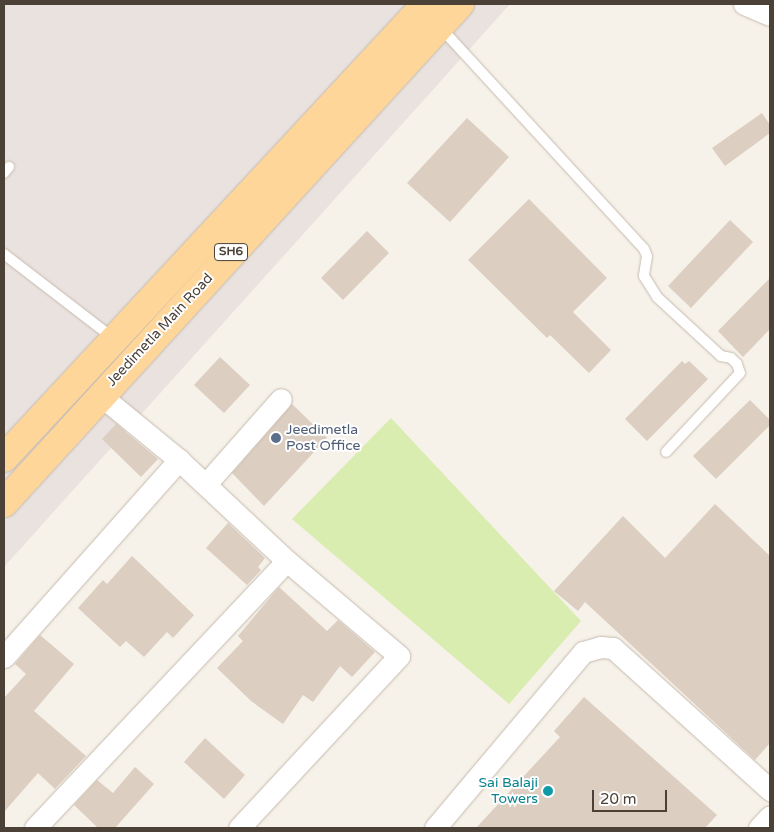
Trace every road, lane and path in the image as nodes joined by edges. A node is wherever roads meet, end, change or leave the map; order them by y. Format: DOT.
graph roads {
  1 [pos="460,4"];
  2 [pos="744,4"];
  3 [pos="433,15"];
  4 [pos="770,15"];
  5 [pos="4,254"];
  6 [pos="113,338"];
  7 [pos="100,395"];
  8 [pos="281,399"];
  9 [pos="666,452"];
  10 [pos="4,458"];
  11 [pos="179,460"];
  12 [pos="206,484"];
  13 [pos="4,503"];
  14 [pos="287,561"];
  15 [pos="4,657"];
  16 [pos="770,790"];
  17 [pos="770,816"];
  18 [pos="35,828"];
  19 [pos="239,828"];
  20 [pos="435,828"];
  21 [pos="759,828"];
  1 -- 3 [label="main road, Jeedimetla Main Road / SH6"];
  2 -- 4 [label="street"];
  3 -- 6 [label="main road, Jeedimetla Main Road / SH6"];
  3 -- 7 [label="main road, Jeedimetla Main Road / SH6"];
  3 -- 9 [label="lane"];
  5 -- 6 [label="lane"];
  6 -- 10 [label="main road, Jeedimetla Main Road / SH6"];
  7 -- 11 [label="street"];
  7 -- 13 [label="main road, Jeedimetla Main Road / SH6"];
  8 -- 12 [label="street"];
  11 -- 12 [label="street"];
  11 -- 15 [label="street"];
  12 -- 14 [label="street"];
  14 -- 18 [label="street"];
  14 -- 19 [label="street"];
  16 -- 20 [label="street"];
  17 -- 21 [label="street"];
}
